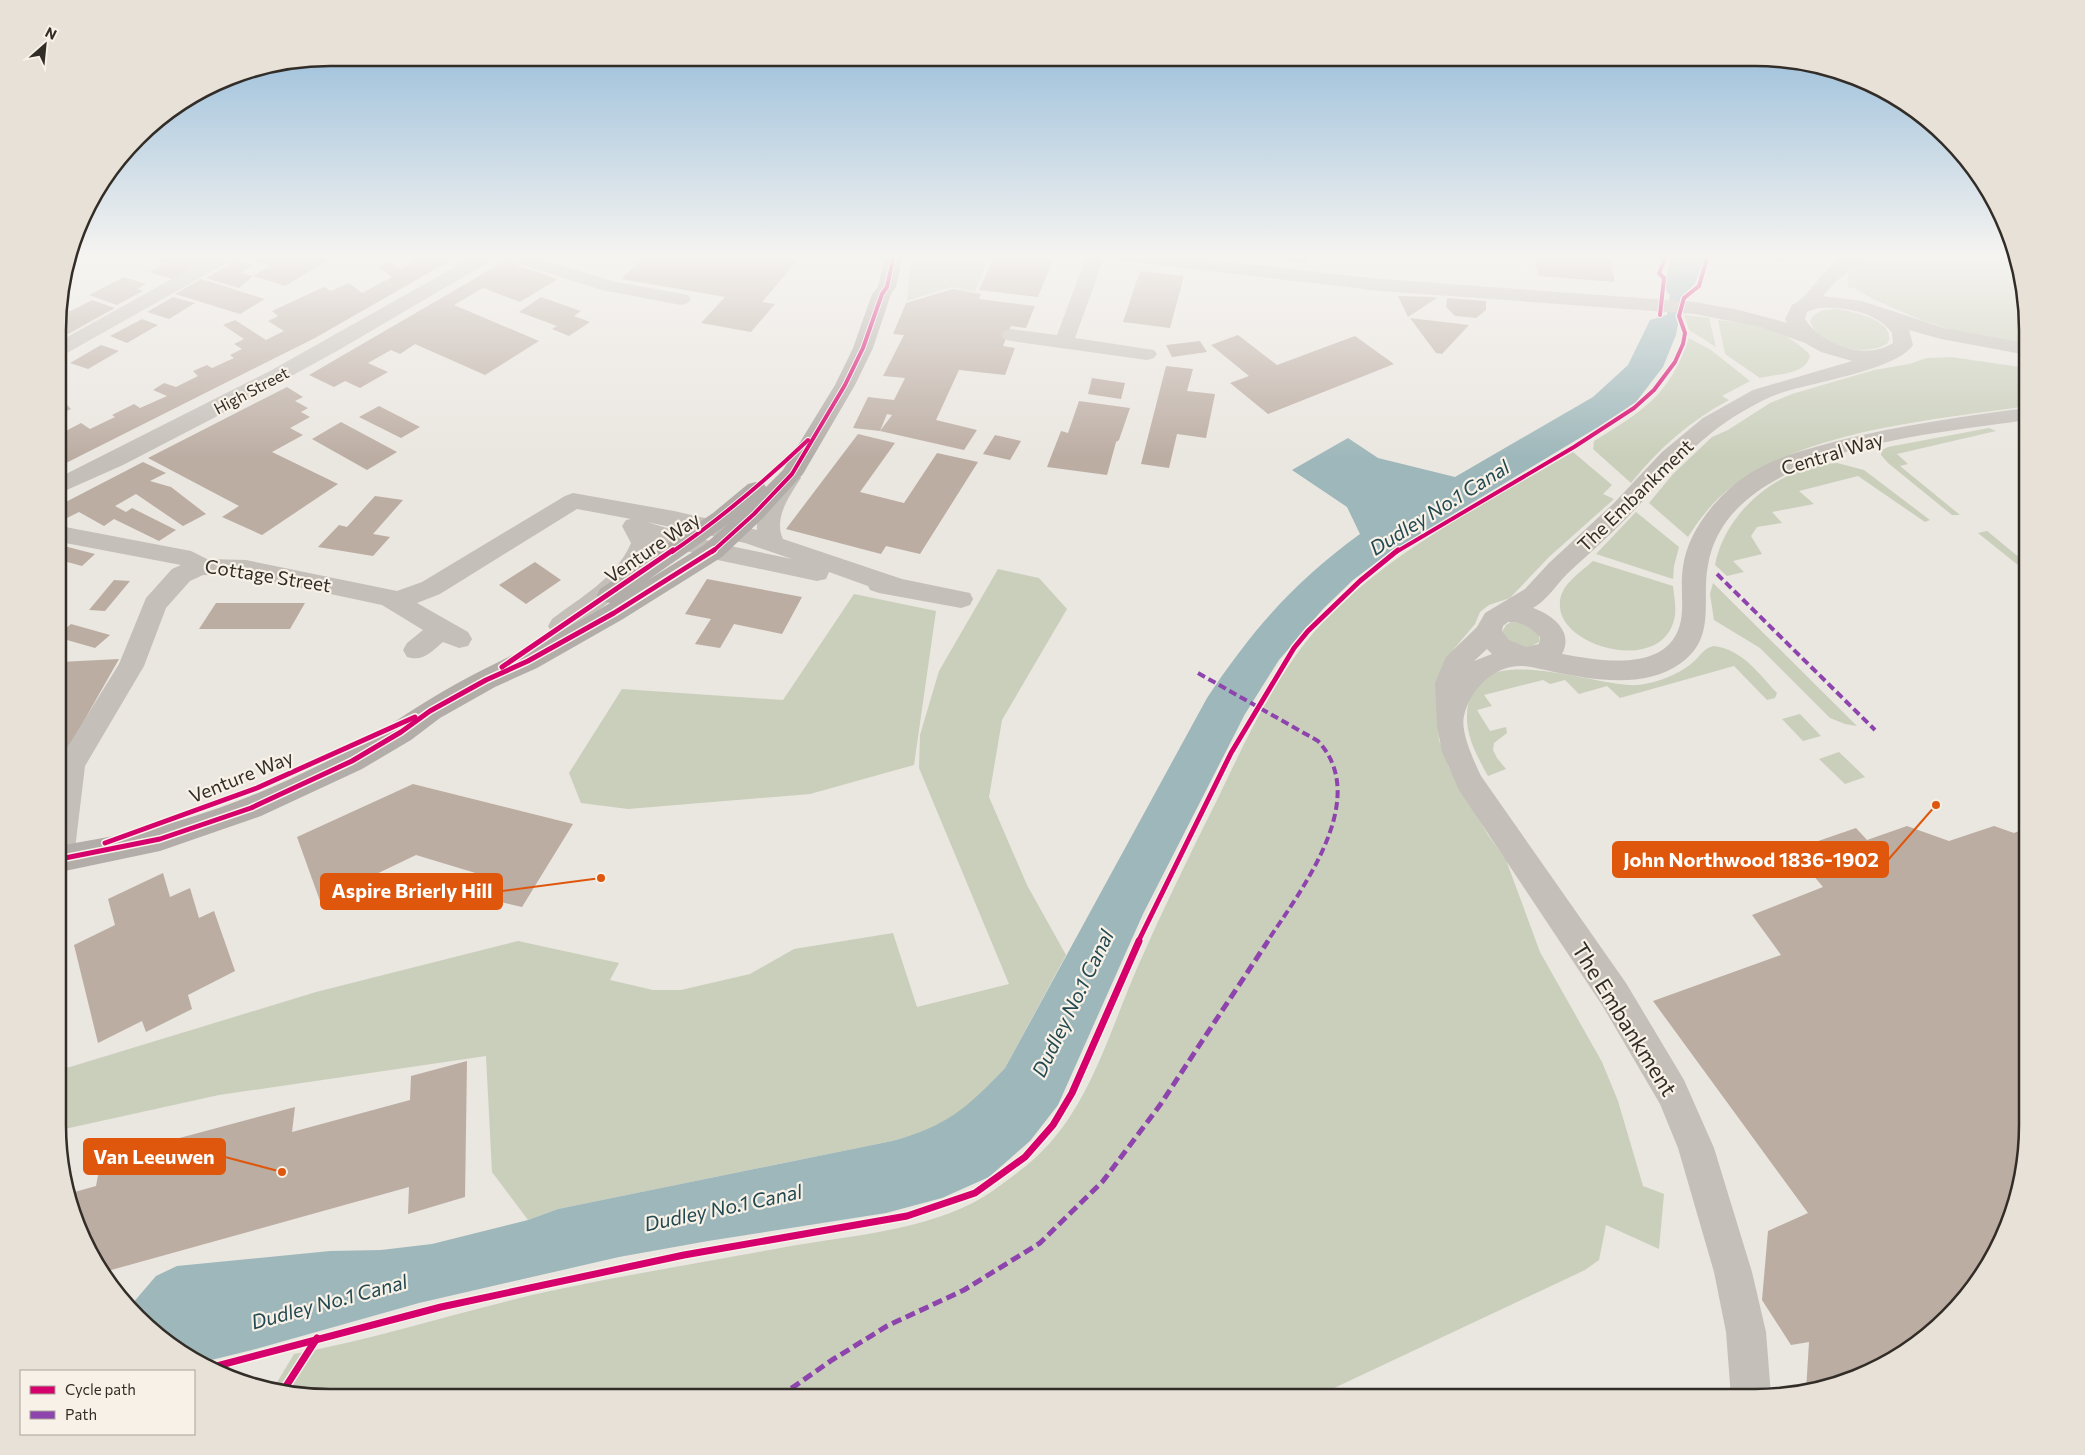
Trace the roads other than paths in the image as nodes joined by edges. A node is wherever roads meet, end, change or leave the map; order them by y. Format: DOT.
graph roads {
  1 [pos="108,323"];
  2 [pos="374,323"];
  3 [pos="872,323"];
  4 [pos="1071,323"];
  5 [pos="1772,323"];
  6 [pos="1796,323"];
  7 [pos="1891,323"];
  8 [pos="1909,323"];
  9 [pos="1011,335"];
  10 [pos="1813,340"];
  11 [pos="1064,342"];
  12 [pos="66,347"];
  13 [pos="2019,348"];
  14 [pos="1891,353"];
  15 [pos="1147,354"];
  16 [pos="2019,361"];
  17 [pos="1807,378"];
  18 [pos="2019,415"];
  19 [pos="822,426"];
  20 [pos="792,474"];
  21 [pos="66,483"];
  22 [pos="582,502"];
  23 [pos="709,526"];
  24 [pos="635,527"];
  25 [pos="735,533"];
  26 [pos="66,535"];
  27 [pos="686,543"];
  28 [pos="773,543"];
  29 [pos="713,551"];
  30 [pos="201,567"];
  31 [pos="1547,580"];
  32 [pos="898,587"];
  33 [pos="961,599"];
  34 [pos="404,606"];
  35 [pos="1496,622"];
  36 [pos="561,626"];
  37 [pos="1550,631"];
  38 [pos="416,650"];
  39 [pos="1525,657"];
  40 [pos="1644,667"];
  41 [pos="486,680"];
  42 [pos="1451,726"];
  43 [pos="66,803"];
  44 [pos="66,857"];
  45 [pos="1750,1389"];
  1 -- 12 [label="street"];
  2 -- 21 [label="street, High Street"];
  3 -- 19 [label="main road, Venture Way"];
  4 -- 11 [label="street"];
  5 -- 10 [label="street"];
  6 -- 10 [label="street"];
  7 -- 14 [label="street"];
  8 -- 13 [label="street"];
  9 -- 11 [label="street"];
  10 -- 14 [label="street"];
  10 -- 17 [label="street"];
  11 -- 15 [label="street"];
  14 -- 16 [label="street"];
  14 -- 17 [label="street, The Embankment"];
  17 -- 31 [label="street, The Embankment"];
  18 -- 40 [label="street, Central Way"];
  19 -- 20 [label="main road, Venture Way"];
  19 -- 23 [label="main road, Venture Way"];
  20 -- 25 [label="main road, Venture Way"];
  20 -- 28 [label="street"];
  22 -- 23 [label="street"];
  22 -- 24 [label="street"];
  22 -- 34 [label="street"];
  23 -- 25 [label="street"];
  23 -- 27 [label="main road, Venture Way"];
  23 -- 29 [label="street"];
  24 -- 27 [label="street"];
  24 -- 36 [label="street"];
  25 -- 28 [label="street"];
  25 -- 29 [label="main road, Venture Way"];
  26 -- 30 [label="street, Cottage Street"];
  27 -- 29 [label="street"];
  27 -- 36 [label="main road, Venture Way"];
  28 -- 32 [label="street"];
  29 -- 32 [label="street"];
  29 -- 41 [label="main road, Venture Way"];
  30 -- 34 [label="street, Cottage Street"];
  30 -- 43 [label="street"];
  31 -- 35 [label="street, The Embankment"];
  31 -- 37 [label="street"];
  32 -- 33 [label="street"];
  34 -- 38 [label="street, Cottage Street"];
  35 -- 37 [label="street"];
  35 -- 39 [label="street"];
  35 -- 42 [label="street, The Embankment"];
  36 -- 41 [label="main road, Venture Way"];
  37 -- 39 [label="street, The Embankment"];
  37 -- 40 [label="street"];
  39 -- 40 [label="street, Central Way"];
  39 -- 42 [label="street, The Embankment"];
  41 -- 44 [label="main road, Venture Way"];
  42 -- 45 [label="street, The Embankment"];
}
